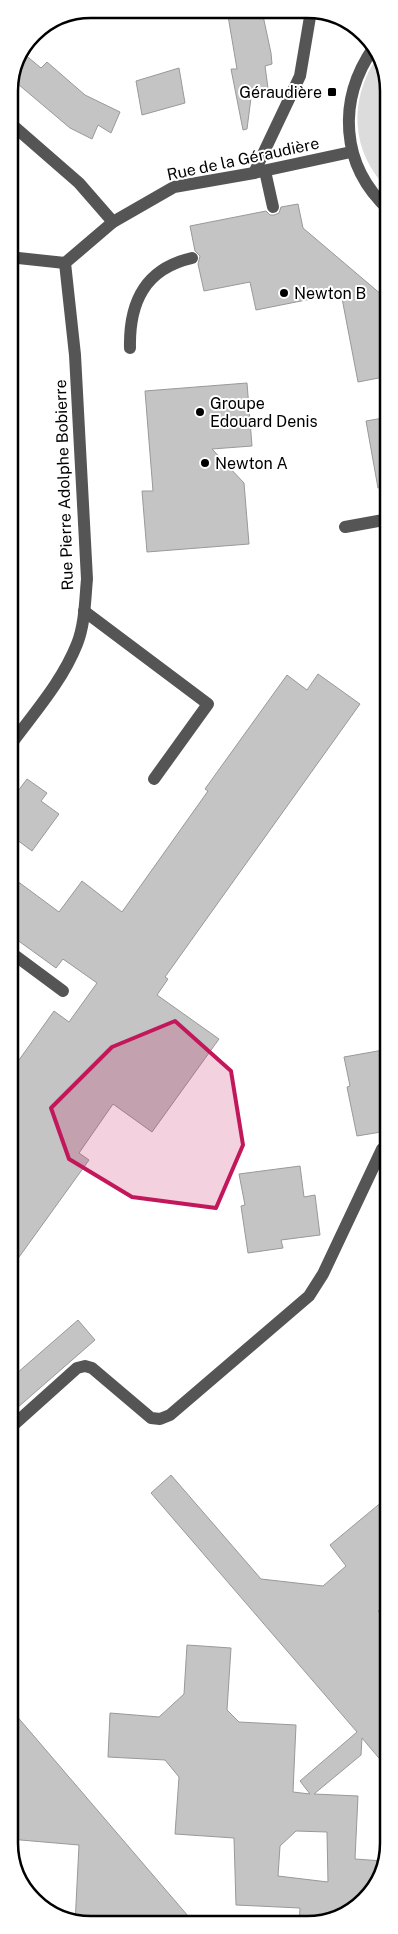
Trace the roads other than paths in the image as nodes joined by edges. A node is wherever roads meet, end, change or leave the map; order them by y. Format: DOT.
graph roads {
  1 [pos="310,18"];
  2 [pos="370,52"];
  3 [pos="18,130"];
  4 [pos="351,152"];
  5 [pos="259,172"];
  6 [pos="380,202"];
  7 [pos="273,207"];
  8 [pos="113,222"];
  9 [pos="18,258"];
  10 [pos="192,258"];
  11 [pos="65,262"];
  12 [pos="130,348"];
  13 [pos="380,521"];
  14 [pos="345,527"];
  15 [pos="84,611"];
  16 [pos="18,735"];
  17 [pos="154,779"];
  18 [pos="18,958"];
  19 [pos="63,991"];
  20 [pos="380,1153"];
  21 [pos="18,1421"];
  1 -- 5 [label="street"];
  2 -- 4 [label="street"];
  3 -- 8 [label="street"];
  4 -- 5 [label="street, Rue de la Géraudière"];
  4 -- 6 [label="street"];
  5 -- 7 [label="street"];
  5 -- 8 [label="street, Rue de la Géraudière"];
  8 -- 11 [label="street"];
  9 -- 11 [label="street"];
  10 -- 12 [label="street"];
  11 -- 15 [label="street, Rue Pierre Adolphe Bobierre"];
  13 -- 14 [label="street"];
  15 -- 16 [label="street, Rue Pierre Adolphe Bobierre"];
  15 -- 17 [label="street"];
  18 -- 19 [label="street"];
  20 -- 21 [label="street"];
}
